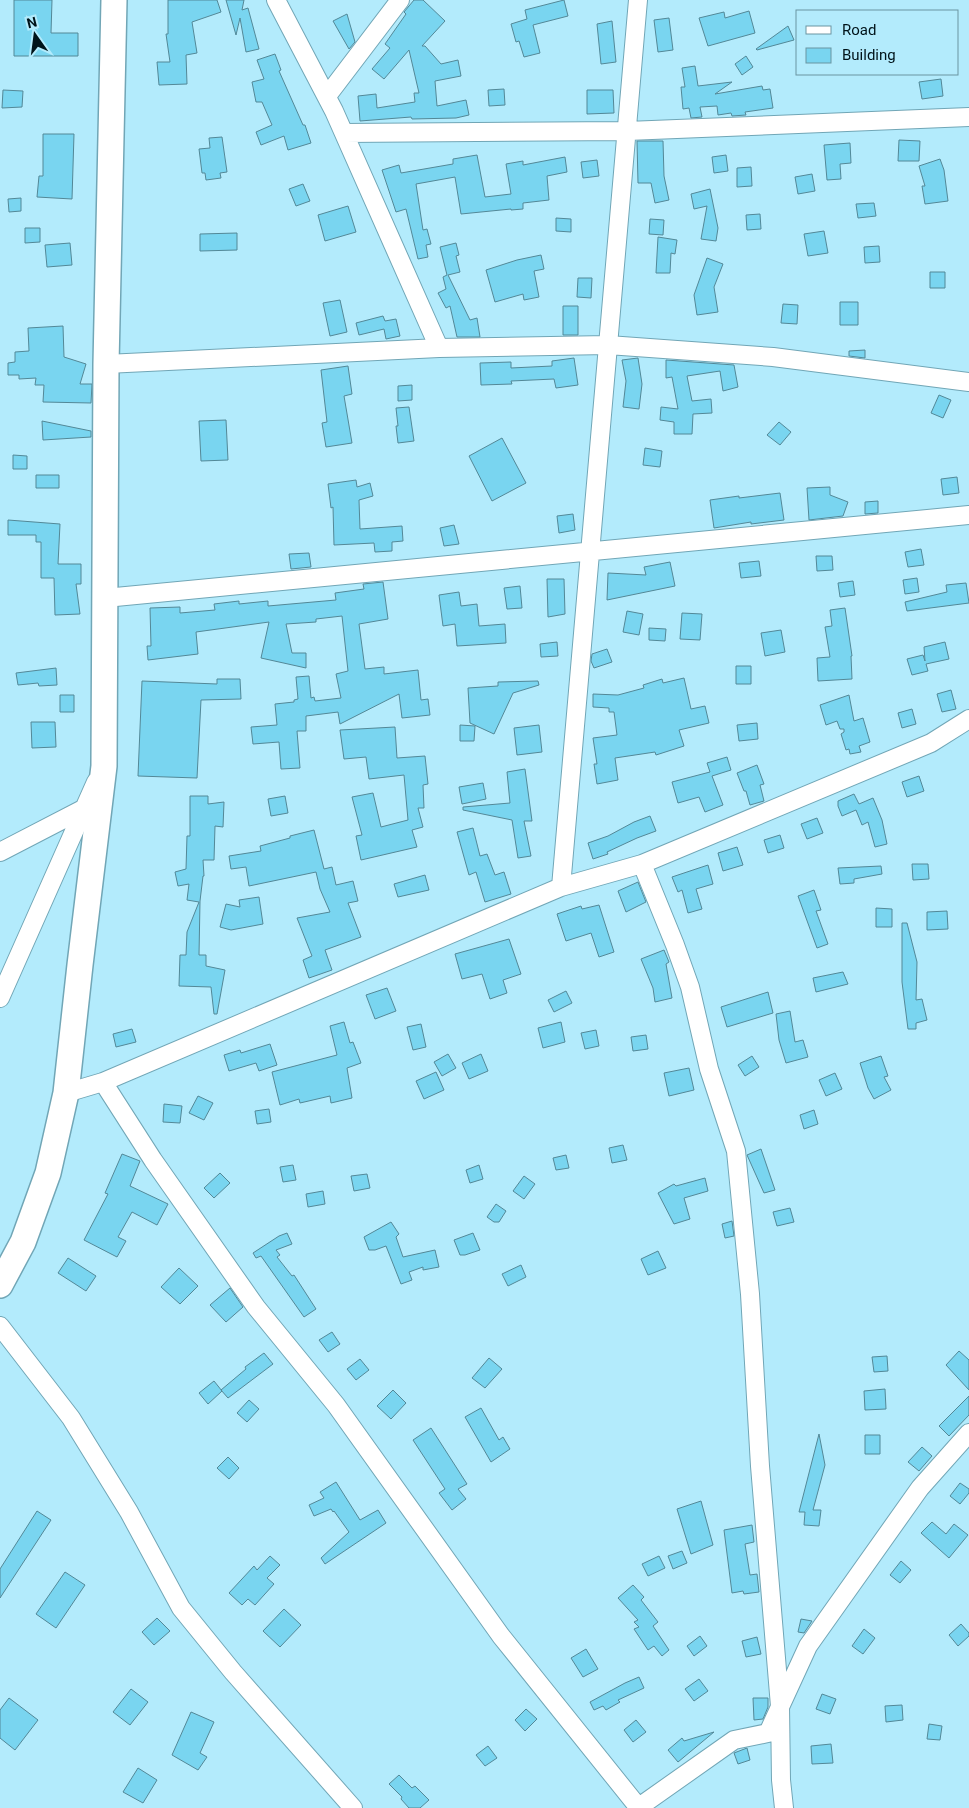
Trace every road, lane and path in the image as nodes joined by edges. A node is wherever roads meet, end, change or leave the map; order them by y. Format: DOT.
graph roads {
  1 [pos="114,0"];
  2 [pos="276,0"];
  3 [pos="400,0"];
  4 [pos="638,0"];
  5 [pos="326,96"];
  6 [pos="969,117"];
  7 [pos="627,131"];
  8 [pos="344,133"];
  9 [pos="608,345"];
  10 [pos="439,348"];
  11 [pos="106,364"];
  12 [pos="969,382"];
  13 [pos="969,515"];
  14 [pos="591,551"];
  15 [pos="105,598"];
  16 [pos="969,719"];
  17 [pos="104,766"];
  18 [pos="84,808"];
  19 [pos="0,852"];
  20 [pos="642,864"];
  21 [pos="561,887"];
  22 [pos="0,998"];
  23 [pos="103,1082"];
  24 [pos="66,1094"];
  25 [pos="0,1284"];
  26 [pos="0,1326"];
  27 [pos="969,1433"];
  28 [pos="780,1706"];
  29 [pos="353,1808"];
  30 [pos="639,1808"];
  31 [pos="784,1808"];
  1 -- 11 [label="main road"];
  2 -- 5 [label="street"];
  3 -- 5 [label="street"];
  4 -- 7 [label="street"];
  5 -- 8 [label="street"];
  6 -- 7 [label="street"];
  7 -- 8 [label="street"];
  7 -- 9 [label="street"];
  8 -- 10 [label="street"];
  9 -- 10 [label="street"];
  9 -- 12 [label="street"];
  9 -- 14 [label="street"];
  10 -- 11 [label="street"];
  11 -- 15 [label="main road"];
  13 -- 14 [label="street"];
  14 -- 15 [label="street"];
  14 -- 21 [label="street"];
  15 -- 17 [label="main road"];
  16 -- 20 [label="street"];
  17 -- 18 [label="street"];
  17 -- 24 [label="main road"];
  18 -- 19 [label="street"];
  18 -- 22 [label="street"];
  20 -- 21 [label="street"];
  20 -- 28 [label="street"];
  21 -- 23 [label="street"];
  23 -- 24 [label="street"];
  23 -- 30 [label="street"];
  24 -- 25 [label="main road"];
  26 -- 29 [label="street"];
  27 -- 28 [label="street"];
  28 -- 30 [label="street"];
  28 -- 31 [label="street"];
}
